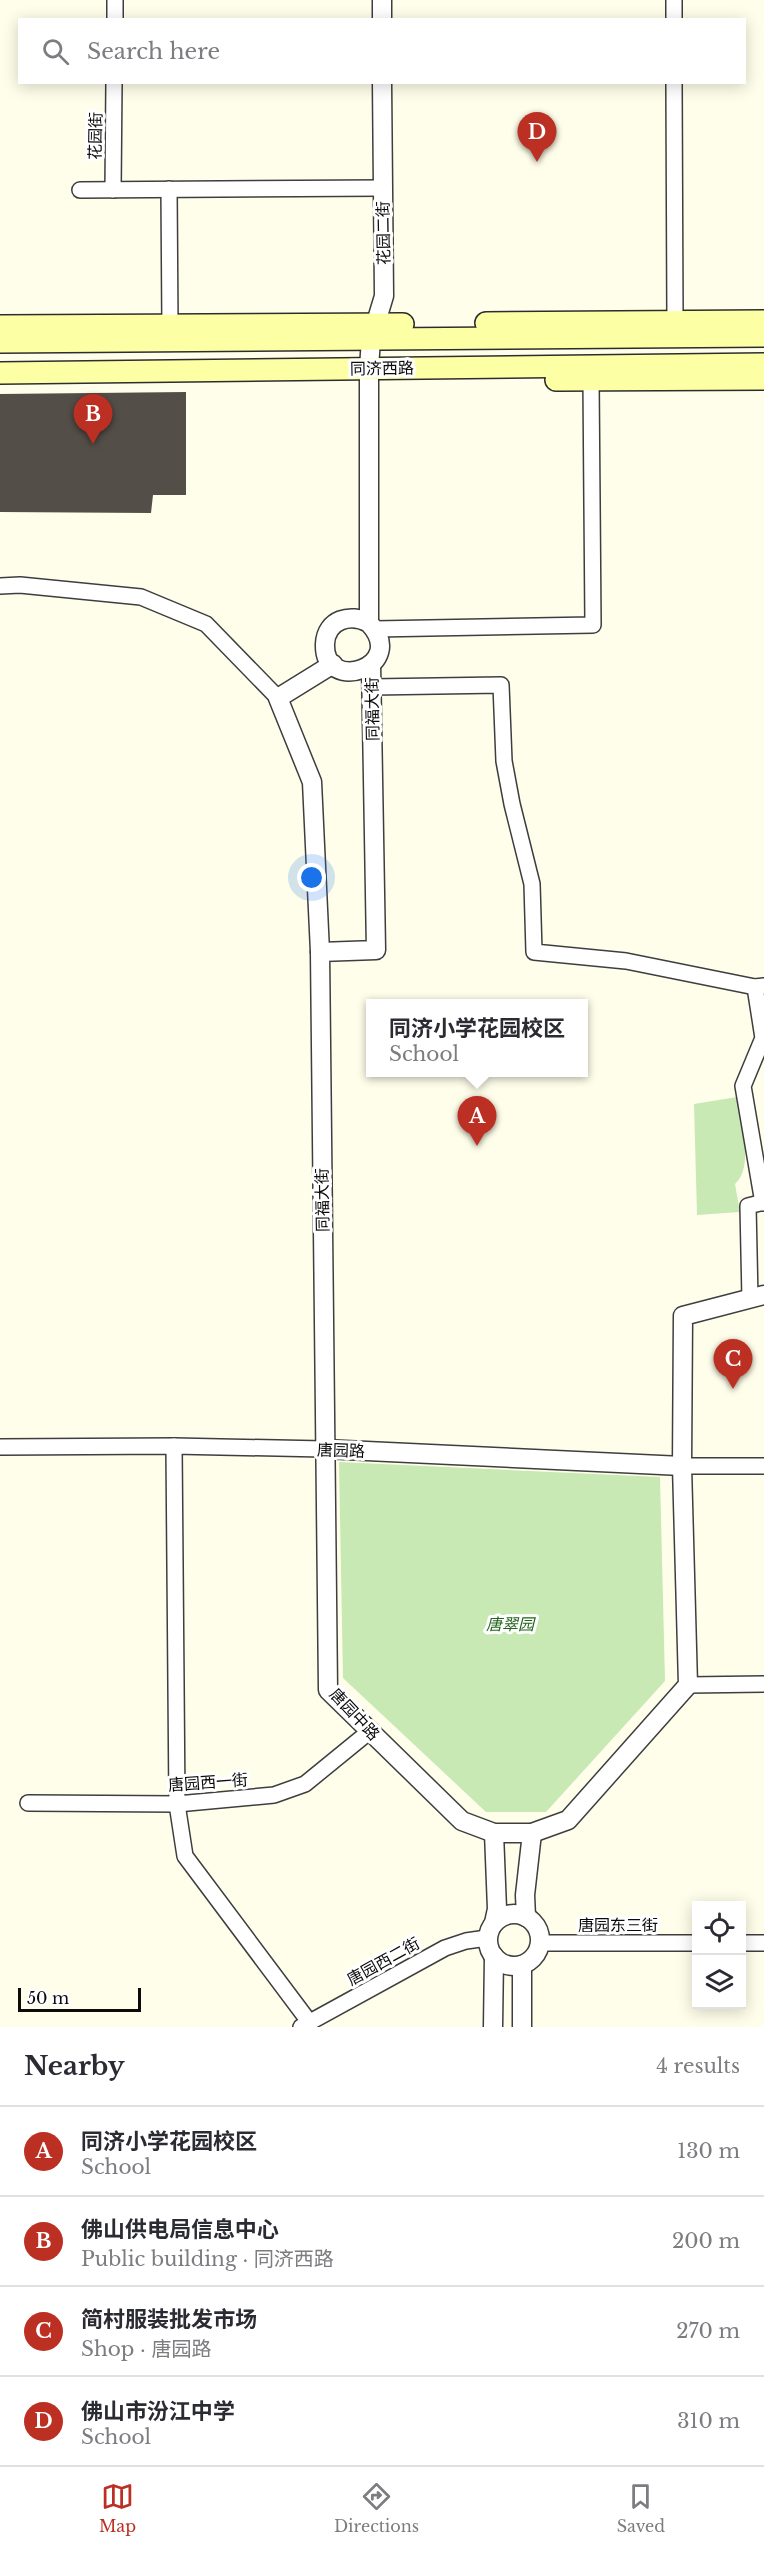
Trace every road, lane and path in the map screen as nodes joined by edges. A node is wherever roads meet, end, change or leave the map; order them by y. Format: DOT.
graph roads {
  1 [pos="115,0"];
  2 [pos="382,0"];
  3 [pos="674,0"];
  4 [pos="115,18"];
  5 [pos="382,18"];
  6 [pos="674,18"];
  7 [pos="114,84"];
  8 [pos="382,84"];
  9 [pos="674,84"];
  10 [pos="382,188"];
  11 [pos="169,189"];
  12 [pos="80,190"];
  13 [pos="113,190"];
  14 [pos="675,321"];
  15 [pos="764,321"];
  16 [pos="0,326"];
  17 [pos="170,326"];
  18 [pos="372,331"];
  19 [pos="764,336"];
  20 [pos="0,342"];
  21 [pos="764,364"];
  22 [pos="106,371"];
  23 [pos="0,373"];
  24 [pos="369,375"];
  25 [pos="764,379"];
  26 [pos="591,380"];
  27 [pos="80,383"];
  28 [pos="133,383"];
  29 [pos="0,384"];
  30 [pos="0,586"];
  31 [pos="372,626"];
  32 [pos="333,664"];
  33 [pos="371,664"];
  34 [pos="372,687"];
  35 [pos="278,698"];
  36 [pos="320,952"];
  37 [pos="760,987"];
  38 [pos="759,1204"];
  39 [pos="757,1297"];
  40 [pos="174,1446"];
  41 [pos="0,1447"];
  42 [pos="324,1449"];
  43 [pos="682,1466"];
  44 [pos="764,1466"];
  45 [pos="764,1684"];
  46 [pos="688,1685"];
  47 [pos="370,1731"];
  48 [pos="28,1803"];
  49 [pos="177,1804"];
  50 [pos="495,1833"];
  51 [pos="532,1833"];
  52 [pos="526,1917"];
  53 [pos="491,1930"];
  54 [pos="540,1943"];
  55 [pos="692,1943"];
  56 [pos="746,1943"];
  57 [pos="764,1943"];
  58 [pos="494,1956"];
  59 [pos="522,1965"];
  60 [pos="305,2025"];
  61 [pos="493,2027"];
  62 [pos="522,2027"];
  1 -- 4 [label="street"];
  2 -- 5 [label="street"];
  3 -- 6 [label="street"];
  7 -- 13 [label="street, 花园街"];
  8 -- 10 [label="street, 花园二街"];
  9 -- 14 [label="street"];
  10 -- 11 [label="street"];
  10 -- 18 [label="street, 花园二街"];
  11 -- 13 [label="street"];
  11 -- 17 [label="street"];
  12 -- 13 [label="street"];
  14 -- 15 [label="main road"];
  14 -- 18 [label="main road"];
  16 -- 17 [label="main road"];
  17 -- 18 [label="main road"];
  18 -- 19 [label="main road, 同济西路"];
  18 -- 20 [label="main road, 同济西路"];
  18 -- 24 [label="street, 花园二街"];
  21 -- 24 [label="main road, 同济西路"];
  22 -- 23 [label="main road, 同济西路"];
  22 -- 24 [label="main road, 同济西路"];
  22 -- 27 [label="main road"];
  22 -- 28 [label="main road"];
  24 -- 26 [label="main road"];
  24 -- 28 [label="main road"];
  24 -- 31 [label="street, 同福大街"];
  25 -- 26 [label="main road"];
  26 -- 31 [label="street"];
  27 -- 28 [label="main road"];
  27 -- 29 [label="main road"];
  30 -- 35 [label="street"];
  31 -- 32 [label="street"];
  31 -- 33 [label="street, 同福大街"];
  32 -- 33 [label="street, 同福大街"];
  32 -- 35 [label="street"];
  33 -- 34 [label="street, 同福大街"];
  34 -- 36 [label="street, 同福大街"];
  34 -- 37 [label="street"];
  35 -- 36 [label="street, 同福大街"];
  36 -- 42 [label="street, 同福大街"];
  37 -- 38 [label="street"];
  38 -- 39 [label="street"];
  39 -- 43 [label="street"];
  40 -- 41 [label="street, 唐园路"];
  40 -- 42 [label="street, 唐园路"];
  40 -- 49 [label="street"];
  42 -- 43 [label="street, 唐园路"];
  42 -- 47 [label="street, 唐园中路"];
  43 -- 44 [label="street, 唐园路"];
  43 -- 46 [label="street"];
  45 -- 46 [label="street"];
  46 -- 51 [label="street"];
  47 -- 49 [label="street, 唐园西一街"];
  47 -- 50 [label="street, 唐园中路"];
  48 -- 49 [label="street, 唐园西一街"];
  49 -- 60 [label="street"];
  50 -- 51 [label="street, 唐园中路"];
  50 -- 53 [label="street"];
  51 -- 52 [label="street"];
  52 -- 53 [label="street"];
  52 -- 54 [label="street"];
  53 -- 58 [label="street"];
  53 -- 60 [label="street, 唐园西二街"];
  54 -- 55 [label="street, 唐园东三街"];
  54 -- 59 [label="street"];
  56 -- 57 [label="street"];
  58 -- 59 [label="street"];
  58 -- 61 [label="street"];
  59 -- 62 [label="street"];
}
